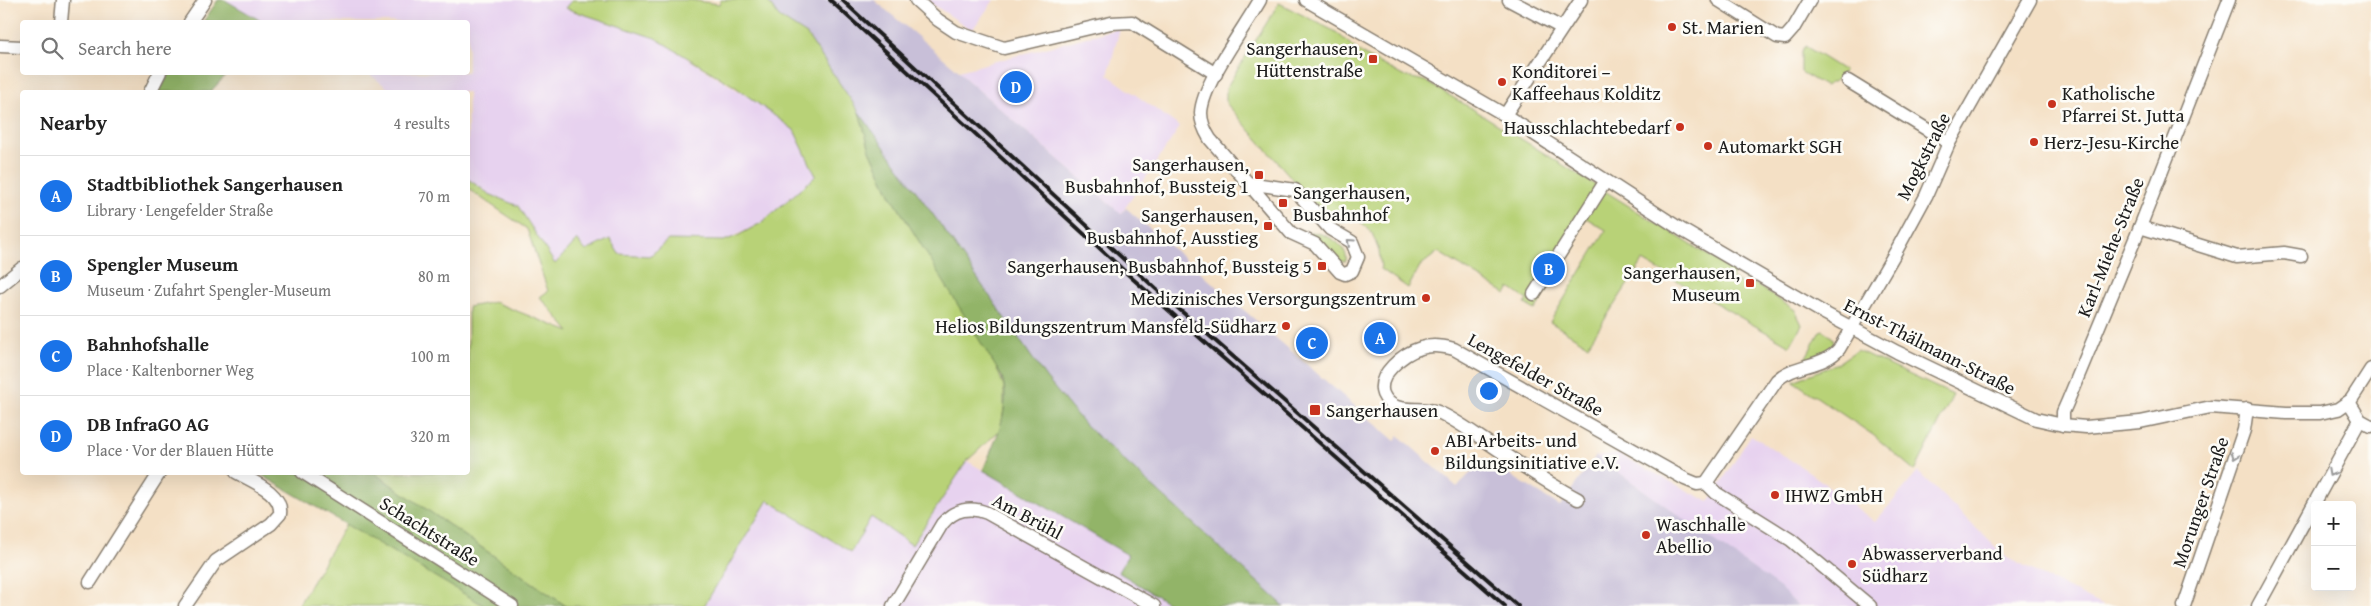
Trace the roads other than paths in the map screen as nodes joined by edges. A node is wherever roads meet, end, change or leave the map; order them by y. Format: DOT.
graph roads {
  1 [pos="63,0"];
  2 [pos="205,0"];
  3 [pos="916,0"];
  4 [pos="1260,0"];
  5 [pos="1306,0"];
  6 [pos="1509,0"];
  7 [pos="1581,0"];
  8 [pos="1718,0"];
  9 [pos="1810,0"];
  10 [pos="2030,0"];
  11 [pos="2228,0"];
  12 [pos="61,20"];
  13 [pos="191,20"];
  14 [pos="1562,28"];
  15 [pos="0,46"];
  16 [pos="20,47"];
  17 [pos="1216,74"];
  18 [pos="157,75"];
  19 [pos="1848,81"];
  20 [pos="151,90"];
  21 [pos="1505,115"];
  22 [pos="1949,143"];
  23 [pos="1605,182"];
  24 [pos="1248,183"];
  25 [pos="2140,227"];
  26 [pos="2301,256"];
  27 [pos="20,270"];
  28 [pos="0,286"];
  29 [pos="1534,294"];
  30 [pos="1850,328"];
  31 [pos="2371,369"];
  32 [pos="2349,402"];
  33 [pos="2246,409"];
  34 [pos="2366,423"];
  35 [pos="2063,425"];
  36 [pos="158,475"];
  37 [pos="241,475"];
  38 [pos="307,475"];
  39 [pos="1706,483"];
  40 [pos="1578,499"];
  41 [pos="90,582"];
  42 [pos="186,606"];
  43 [pos="512,606"];
  44 [pos="893,606"];
  45 [pos="1154,606"];
  46 [pos="1870,606"];
  47 [pos="2184,606"];
  48 [pos="2258,606"];
  1 -- 12 [label="street"];
  2 -- 13 [label="street"];
  3 -- 17 [label="street"];
  4 -- 17 [label="street"];
  5 -- 21 [label="street, Ernst-Thälmann-Straße"];
  6 -- 14 [label="street"];
  7 -- 14 [label="street"];
  8 -- 9 [label="street"];
  10 -- 22 [label="street, Mogkstraße"];
  11 -- 25 [label="street, Karl-Miehe-Straße"];
  14 -- 21 [label="street"];
  15 -- 16 [label="street"];
  17 -- 24 [label="street"];
  18 -- 20 [label="street"];
  19 -- 22 [label="street"];
  21 -- 23 [label="street, Ernst-Thälmann-Straße"];
  22 -- 30 [label="street, Mogkstraße"];
  23 -- 29 [label="street"];
  23 -- 30 [label="street, Ernst-Thälmann-Straße"];
  24 -- 24 [label="street, one-way"];
  25 -- 26 [label="street"];
  25 -- 35 [label="street, Karl-Miehe-Straße"];
  27 -- 28 [label="street"];
  30 -- 35 [label="street, Ernst-Thälmann-Straße"];
  30 -- 39 [label="street, Mogkstraße"];
  31 -- 32 [label="street, Ernst-Thälmann-Straße"];
  32 -- 33 [label="street, Ernst-Thälmann-Straße"];
  32 -- 34 [label="street"];
  33 -- 35 [label="street, Ernst-Thälmann-Straße"];
  33 -- 47 [label="street, Morunger Straße, one-way"];
  34 -- 48 [label="street, one-way"];
  36 -- 41 [label="street"];
  37 -- 42 [label="street"];
  38 -- 43 [label="street, Schachtstraße"];
  39 -- 40 [label="street, Lengefelder Straße"];
  39 -- 46 [label="street, Lengefelder Straße"];
  44 -- 45 [label="street, Am Brühl"];
}
